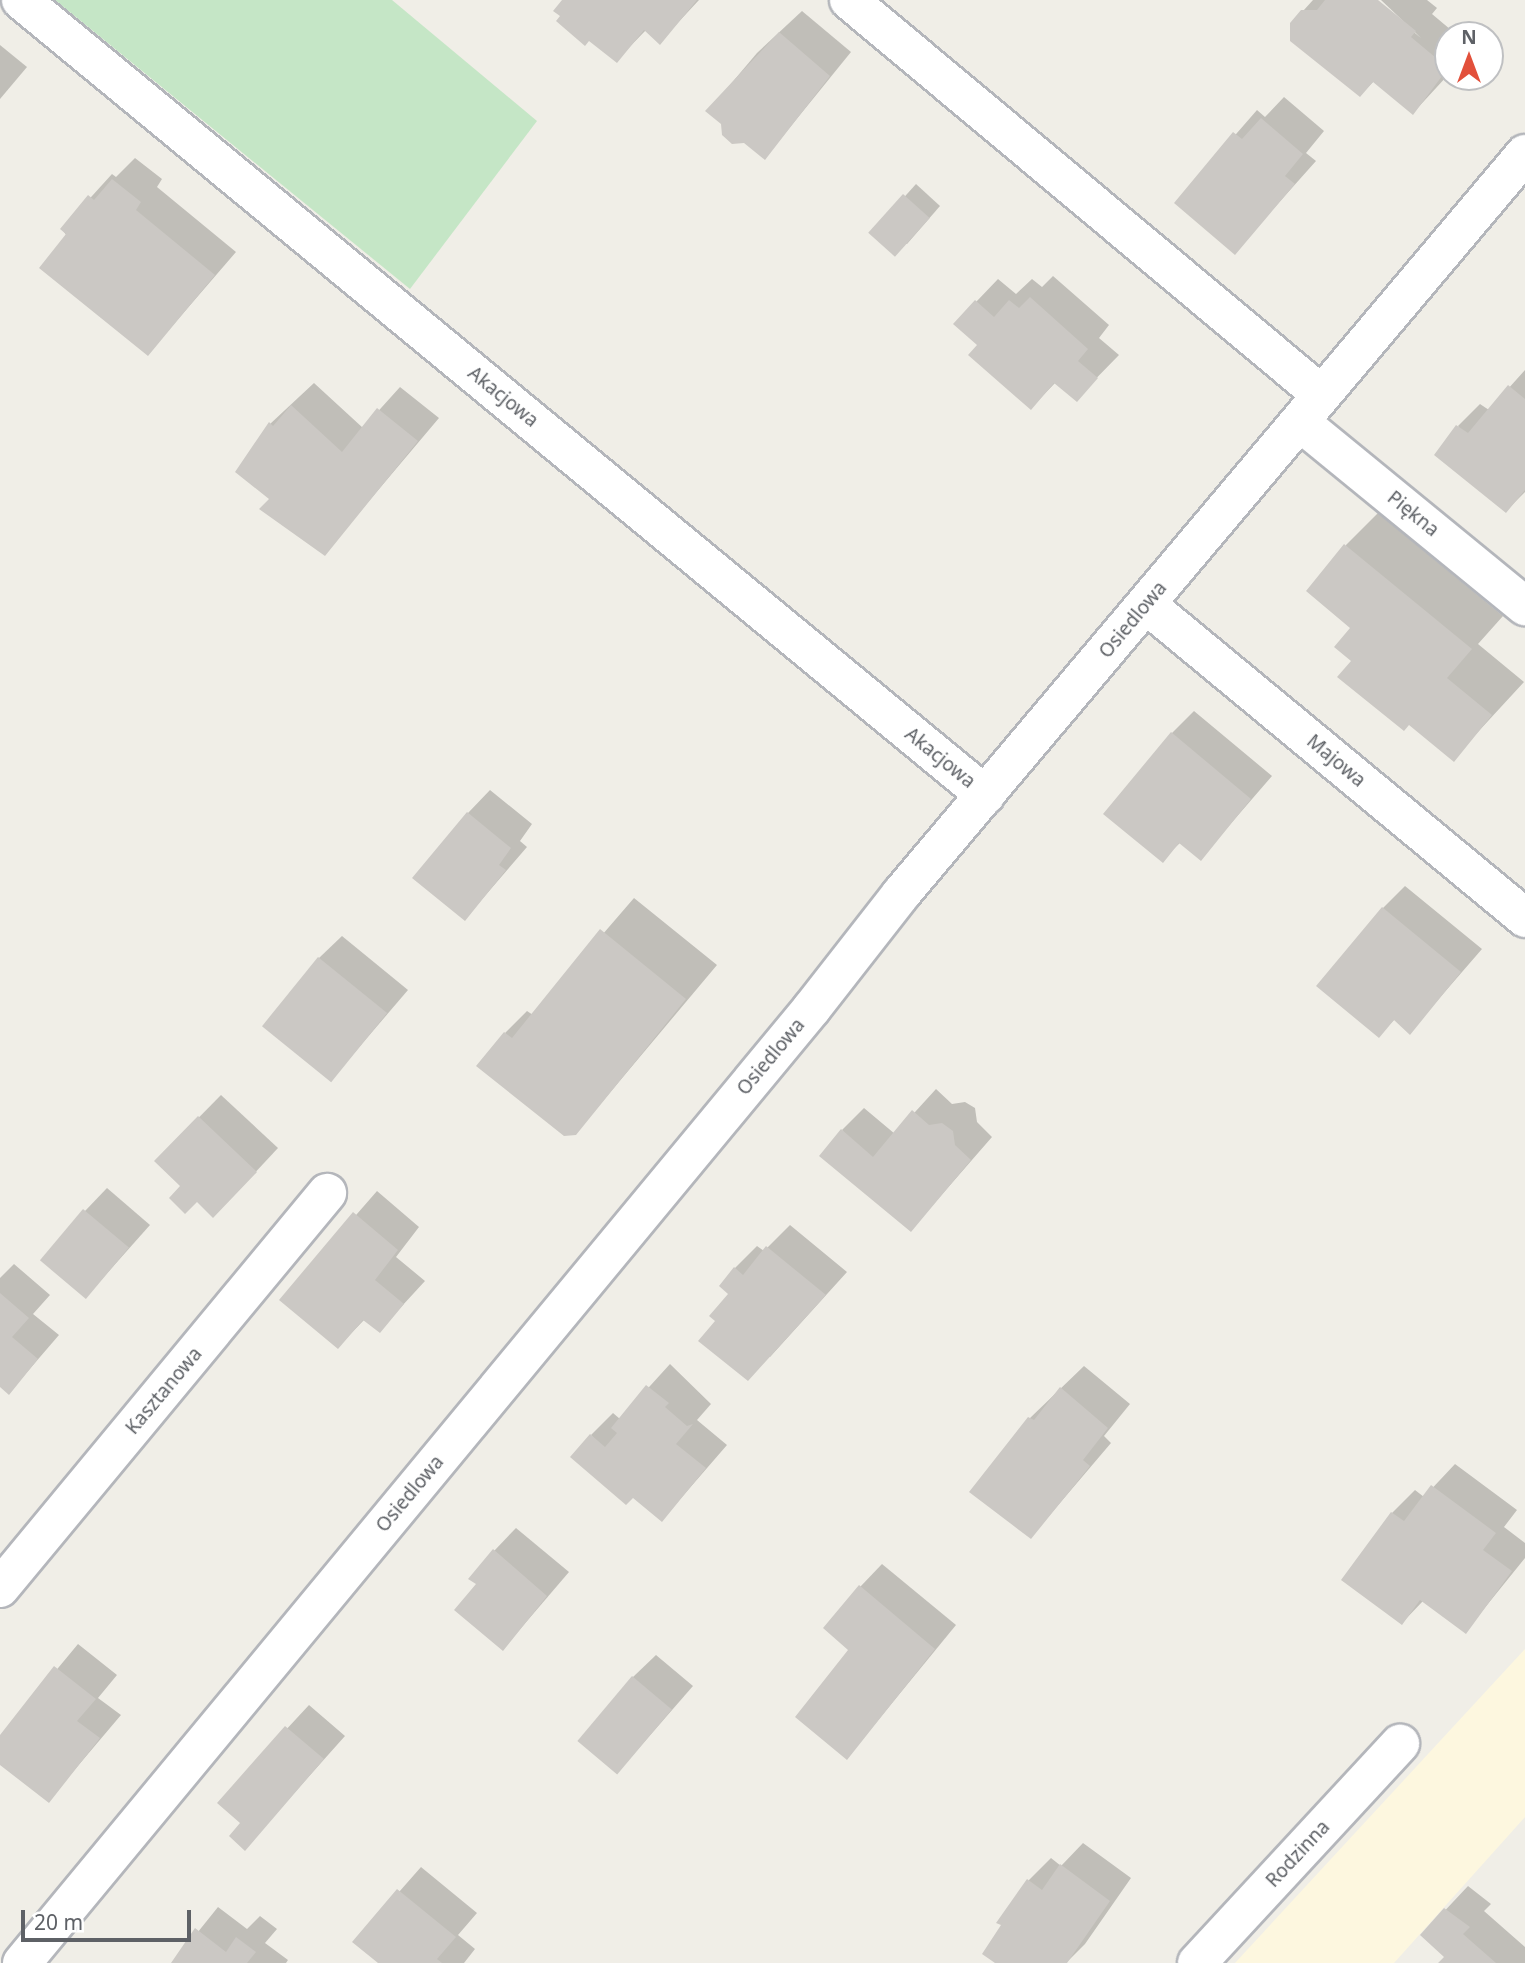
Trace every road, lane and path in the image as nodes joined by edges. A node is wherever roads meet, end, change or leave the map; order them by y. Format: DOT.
graph roads {
  1 [pos="20,0"];
  2 [pos="849,0"];
  3 [pos="1525,154"];
  4 [pos="1311,408"];
  5 [pos="1147,605"];
  6 [pos="1525,606"];
  7 [pos="985,795"];
  8 [pos="1525,918"];
  9 [pos="327,1193"];
  10 [pos="0,1588"];
  11 [pos="1399,1744"];
  12 [pos="22,1963"];
  13 [pos="1197,1963"];
  1 -- 7 [label="street, Akacjowa"];
  2 -- 4 [label="street, Piękna"];
  3 -- 4 [label="street, Osiedlowa"];
  4 -- 5 [label="street, Osiedlowa"];
  4 -- 6 [label="street, Piękna"];
  5 -- 7 [label="street, Osiedlowa"];
  5 -- 8 [label="street, Majowa"];
  7 -- 12 [label="street, Osiedlowa"];
  9 -- 10 [label="street, Kasztanowa"];
  11 -- 13 [label="street, Rodzinna"];
}
